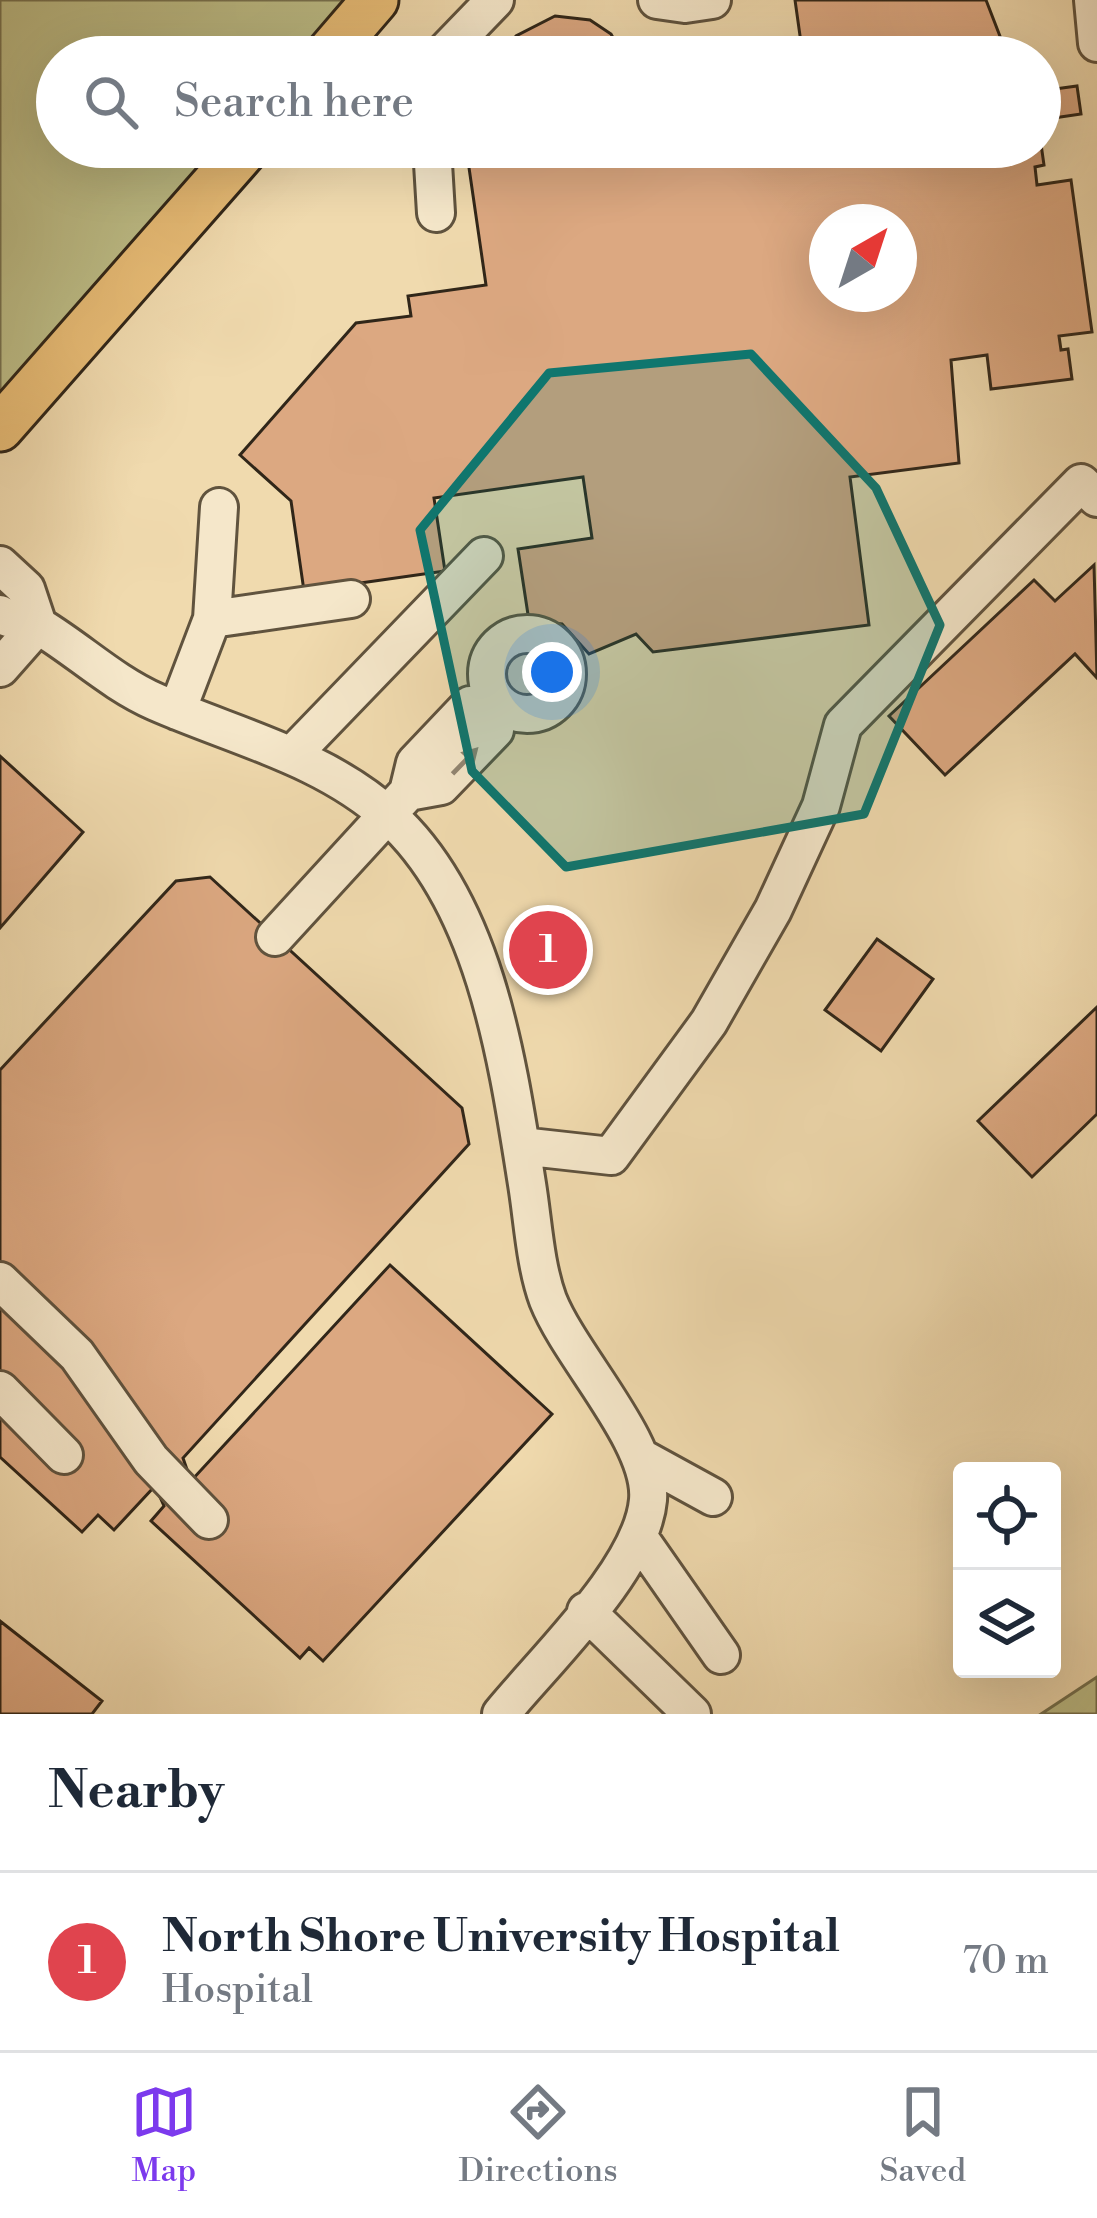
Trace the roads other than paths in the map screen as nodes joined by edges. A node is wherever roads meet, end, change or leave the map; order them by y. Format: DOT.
graph roads {
  1 [pos="375,0"];
  2 [pos="495,0"];
  3 [pos="657,0"];
  4 [pos="712,0"];
  5 [pos="1094,0"];
  6 [pos="344,36"];
  7 [pos="460,36"];
  8 [pos="1097,43"];
  9 [pos="229,168"];
  10 [pos="433,168"];
  11 [pos="436,213"];
  12 [pos="0,428"];
  13 [pos="1097,498"];
  14 [pos="219,507"];
  15 [pos="484,556"];
  16 [pos="0,566"];
  17 [pos="351,599"];
  18 [pos="0,614"];
  19 [pos="212,619"];
  20 [pos="38,626"];
  21 [pos="0,668"];
  22 [pos="496,703"];
  23 [pos="177,711"];
  24 [pos="292,754"];
  25 [pos="398,804"];
  26 [pos="275,937"];
  27 [pos="521,1145"];
  28 [pos="0,1281"];
  29 [pos="0,1390"];
  30 [pos="64,1455"];
  31 [pos="640,1457"];
  32 [pos="713,1497"];
  33 [pos="209,1520"];
  34 [pos="638,1536"];
  35 [pos="586,1611"];
  36 [pos="721,1655"];
  37 [pos="501,1714"];
  38 [pos="692,1714"];
  1 -- 6 [label="main road"];
  2 -- 7 [label="lane"];
  3 -- 4 [label="lane"];
  5 -- 8 [label="lane"];
  9 -- 12 [label="main road"];
  10 -- 11 [label="lane"];
  13 -- 27 [label="lane"];
  14 -- 19 [label="lane"];
  15 -- 24 [label="lane"];
  16 -- 20 [label="lane"];
  17 -- 19 [label="lane"];
  18 -- 20 [label="lane"];
  19 -- 23 [label="lane"];
  20 -- 21 [label="lane"];
  20 -- 23 [label="lane"];
  22 -- 25 [label="lane"];
  23 -- 24 [label="lane"];
  24 -- 25 [label="lane"];
  25 -- 26 [label="lane"];
  25 -- 27 [label="lane"];
  27 -- 31 [label="lane"];
  28 -- 33 [label="lane"];
  29 -- 30 [label="lane"];
  31 -- 32 [label="lane"];
  31 -- 34 [label="lane"];
  34 -- 35 [label="lane"];
  34 -- 36 [label="lane"];
  35 -- 37 [label="lane"];
  35 -- 38 [label="lane"];
}
